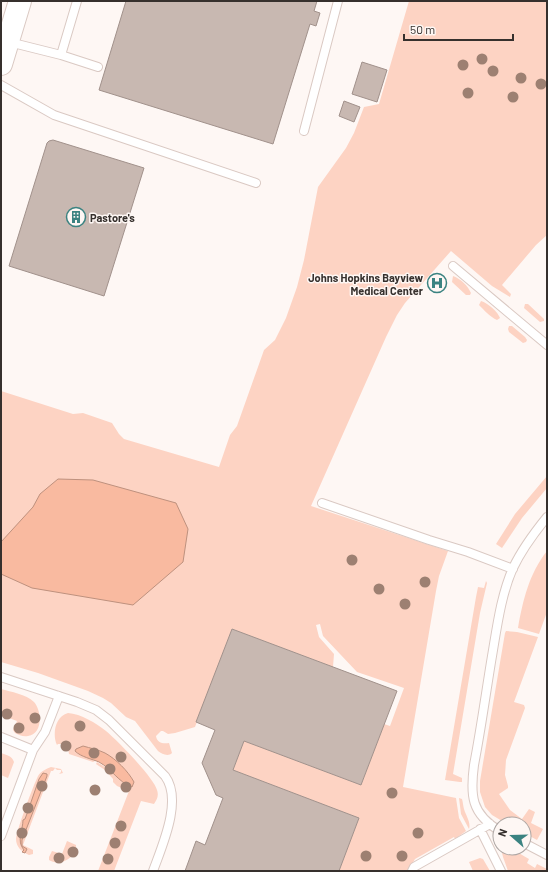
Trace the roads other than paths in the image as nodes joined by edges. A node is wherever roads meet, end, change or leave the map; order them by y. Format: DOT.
graph roads {
  1 [pos="20,1"];
  2 [pos="77,1"];
  3 [pos="338,1"];
  4 [pos="8,41"];
  5 [pos="61,55"];
  6 [pos="1,64"];
  7 [pos="98,67"];
  8 [pos="1,85"];
  9 [pos="304,131"];
  10 [pos="256,183"];
  11 [pos="453,266"];
  12 [pos="547,345"];
  13 [pos="322,503"];
  14 [pos="547,517"];
  15 [pos="513,569"];
  16 [pos="1,677"];
  17 [pos="59,696"];
  18 [pos="1,737"];
  19 [pos="33,750"];
  20 [pos="490,824"];
  21 [pos="480,829"];
  22 [pos="1,836"];
  23 [pos="532,847"];
  24 [pos="547,855"];
  25 [pos="153,871"];
  26 [pos="412,871"];
  27 [pos="501,871"];
  1 -- 4 [label="main road"];
  2 -- 5 [label="lane"];
  3 -- 9 [label="lane"];
  4 -- 5 [label="lane"];
  4 -- 6 [label="main road"];
  5 -- 7 [label="lane"];
  8 -- 10 [label="lane"];
  11 -- 12 [label="lane"];
  13 -- 15 [label="lane"];
  14 -- 15 [label="lane"];
  15 -- 20 [label="lane"];
  16 -- 17 [label="lane"];
  17 -- 19 [label="lane"];
  17 -- 25 [label="lane"];
  18 -- 19 [label="lane"];
  19 -- 22 [label="lane"];
  20 -- 21 [label="lane"];
  21 -- 26 [label="lane"];
  21 -- 27 [label="lane"];
  23 -- 24 [label="lane"];
}
